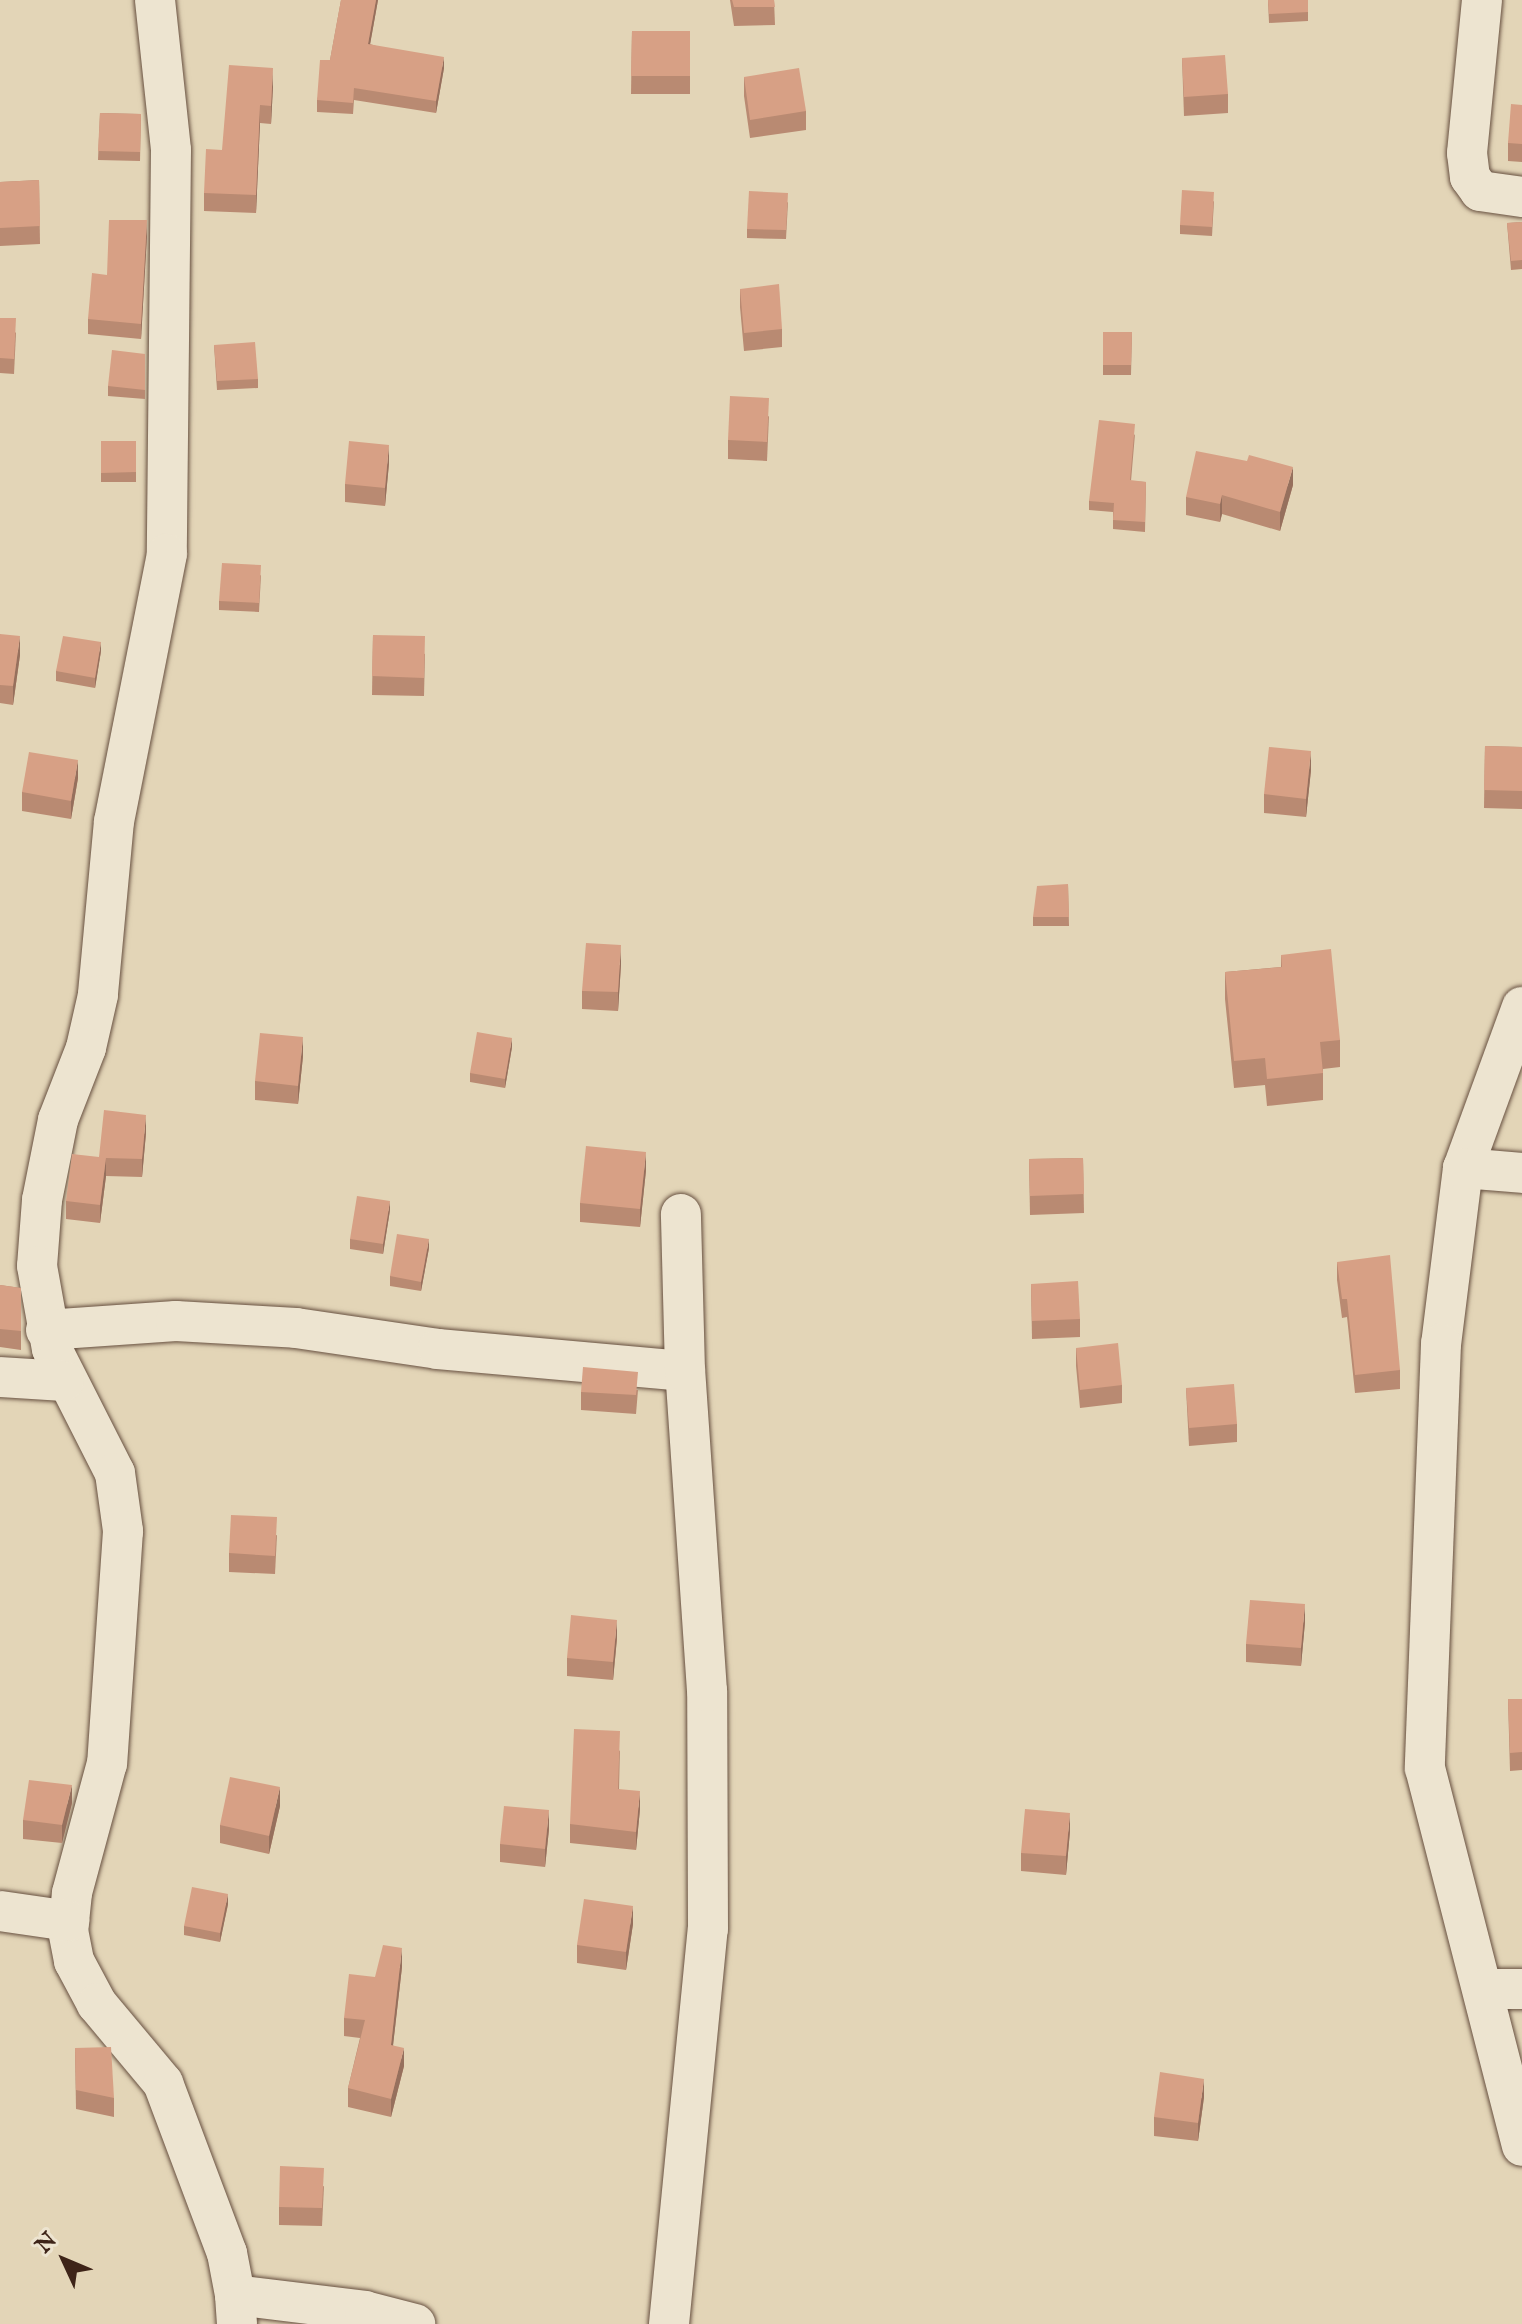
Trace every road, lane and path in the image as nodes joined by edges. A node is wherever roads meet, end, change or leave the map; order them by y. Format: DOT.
graph roads {
  1 [pos="155,0"];
  2 [pos="1482,0"];
  3 [pos="1522,197"];
  4 [pos="1522,1007"];
  5 [pos="1463,1168"];
  6 [pos="1522,1173"];
  7 [pos="681,1214"];
  8 [pos="46,1330"];
  9 [pos="685,1371"];
  10 [pos="0,1377"];
  11 [pos="64,1381"];
  12 [pos="0,1911"];
  13 [pos="69,1921"];
  14 [pos="1504,1989"];
  15 [pos="1522,2146"];
  16 [pos="236,2309"];
  17 [pos="415,2324"];
  18 [pos="669,2324"];
  1 -- 8 [label="street"];
  2 -- 3 [label="street"];
  4 -- 5 [label="street"];
  5 -- 6 [label="street"];
  5 -- 14 [label="street"];
  7 -- 9 [label="street"];
  8 -- 9 [label="street"];
  8 -- 11 [label="street"];
  9 -- 18 [label="street"];
  10 -- 11 [label="street"];
  11 -- 13 [label="street"];
  12 -- 13 [label="street"];
  13 -- 16 [label="street"];
  14 -- 15 [label="street"];
  16 -- 17 [label="street"];
}
